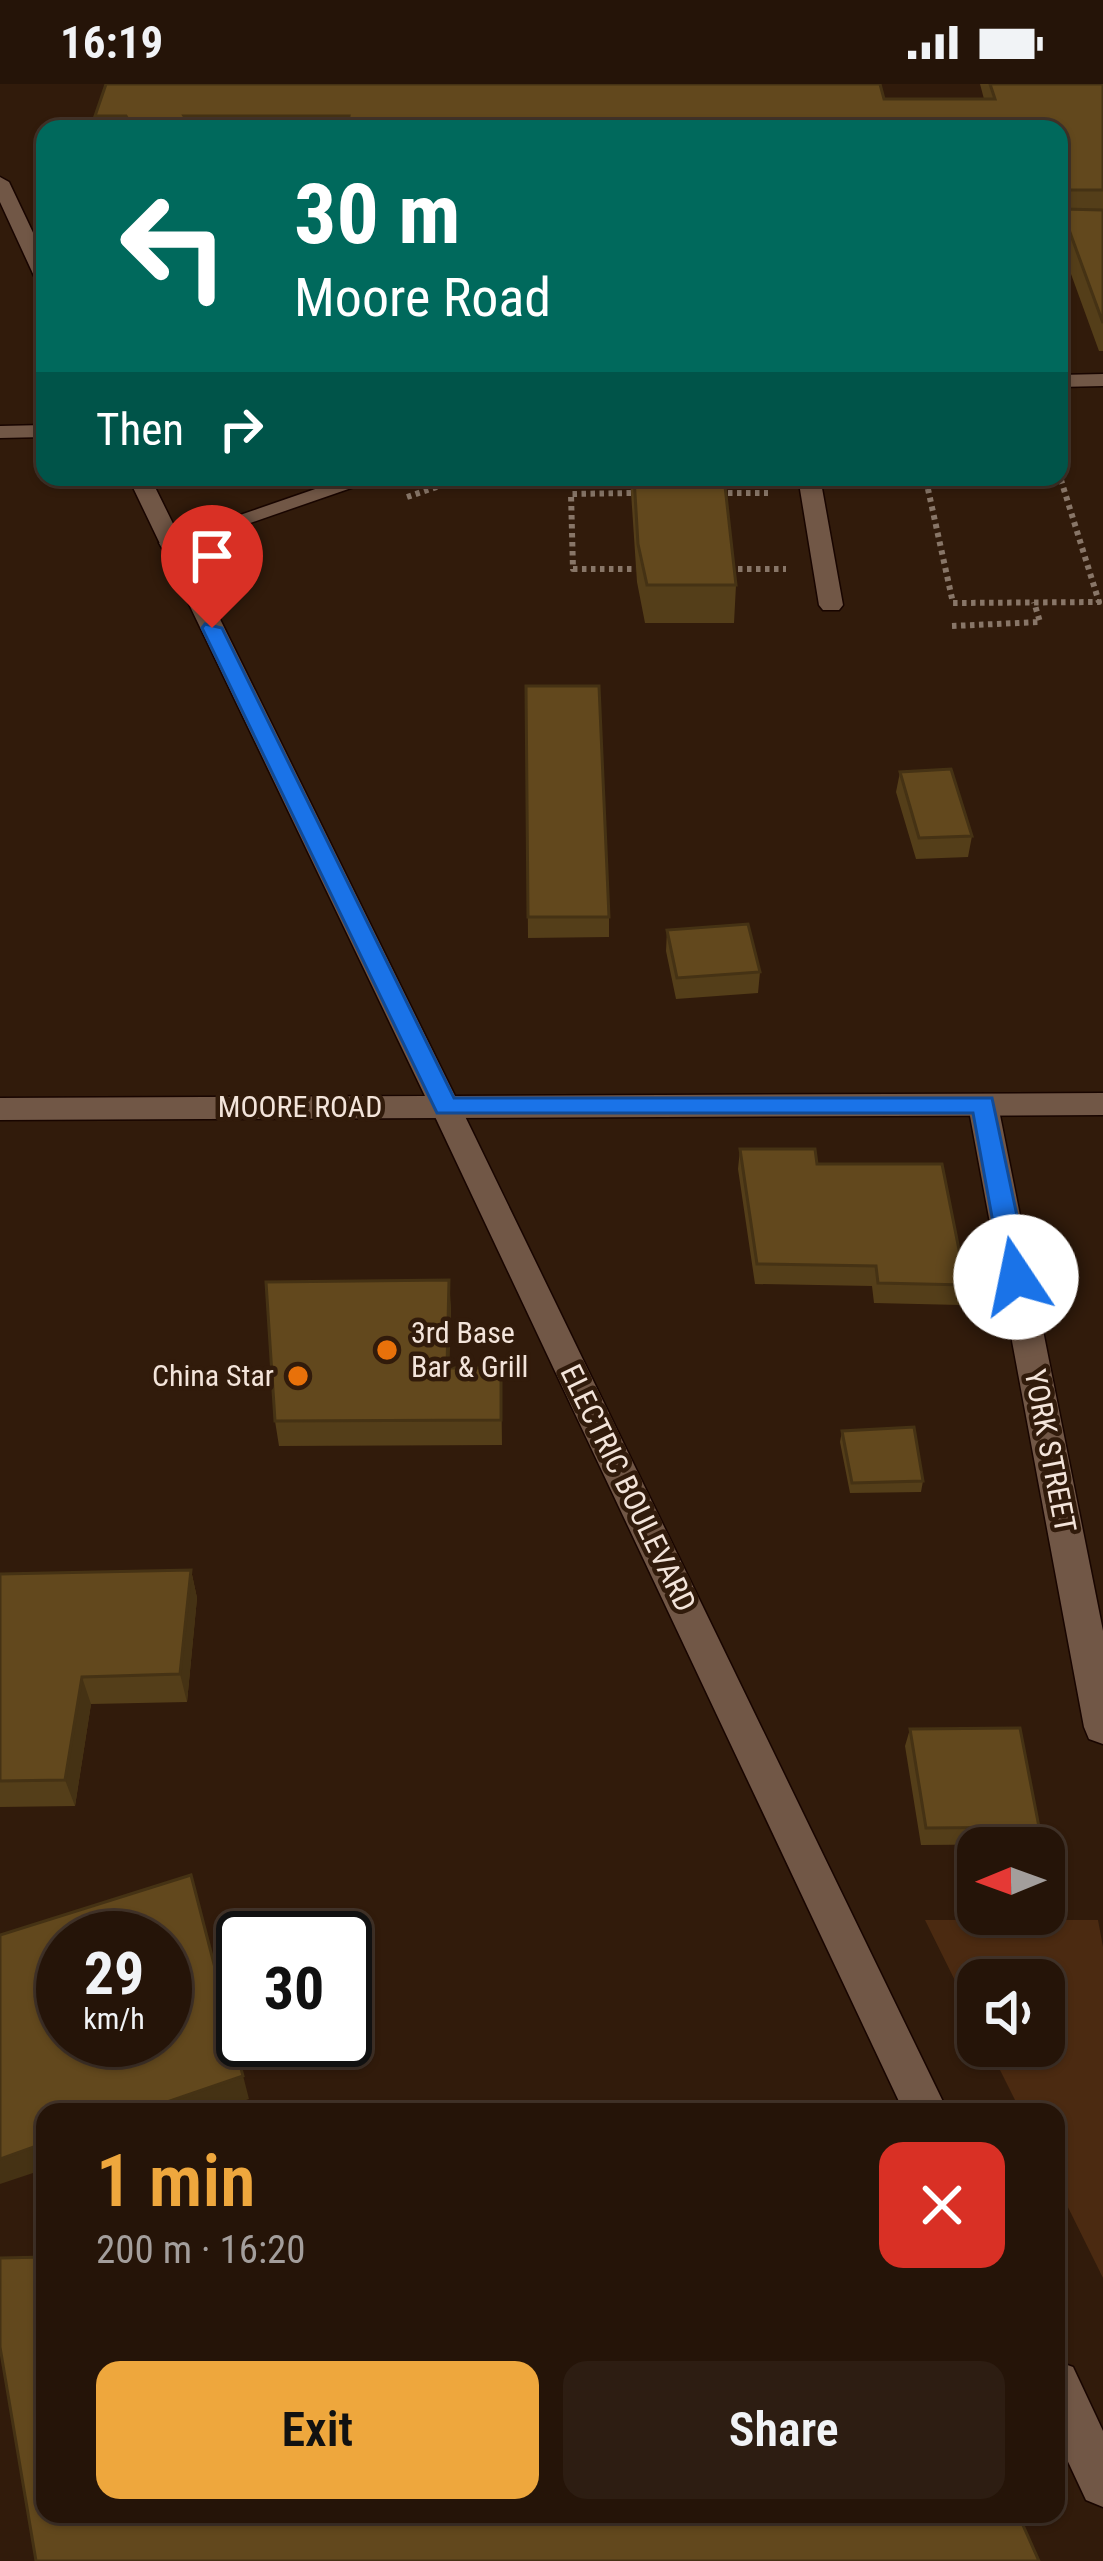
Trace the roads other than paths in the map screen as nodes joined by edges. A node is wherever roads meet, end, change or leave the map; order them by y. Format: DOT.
graph roads {
  1 [pos="0,182"];
  2 [pos="36,259"];
  3 [pos="1103,380"];
  4 [pos="1068,381"];
  5 [pos="36,431"];
  6 [pos="0,432"];
  7 [pos="143,486"];
  8 [pos="344,486"];
  9 [pos="811,486"];
  10 [pos="170,543"];
  11 [pos="831,605"];
  12 [pos="1103,1104"];
  13 [pos="983,1105"];
  14 [pos="446,1106"];
  15 [pos="0,1109"];
  16 [pos="1103,1727"];
  17 [pos="922,2103"];
  18 [pos="1065,2403"];
  19 [pos="1103,2483"];
  1 -- 2 [label="street"];
  3 -- 4 [label="street"];
  5 -- 6 [label="street"];
  7 -- 10 [label="street, ELECTRIC BOULEVARD"];
  8 -- 10 [label="street"];
  9 -- 11 [label="street"];
  10 -- 14 [label="street, ELECTRIC BOULEVARD"];
  12 -- 13 [label="street, MOORE ROAD"];
  13 -- 14 [label="street, MOORE ROAD"];
  13 -- 16 [label="street, YORK STREET"];
  14 -- 15 [label="street, MOORE ROAD"];
  14 -- 17 [label="street, ELECTRIC BOULEVARD"];
  18 -- 19 [label="street"];
}
